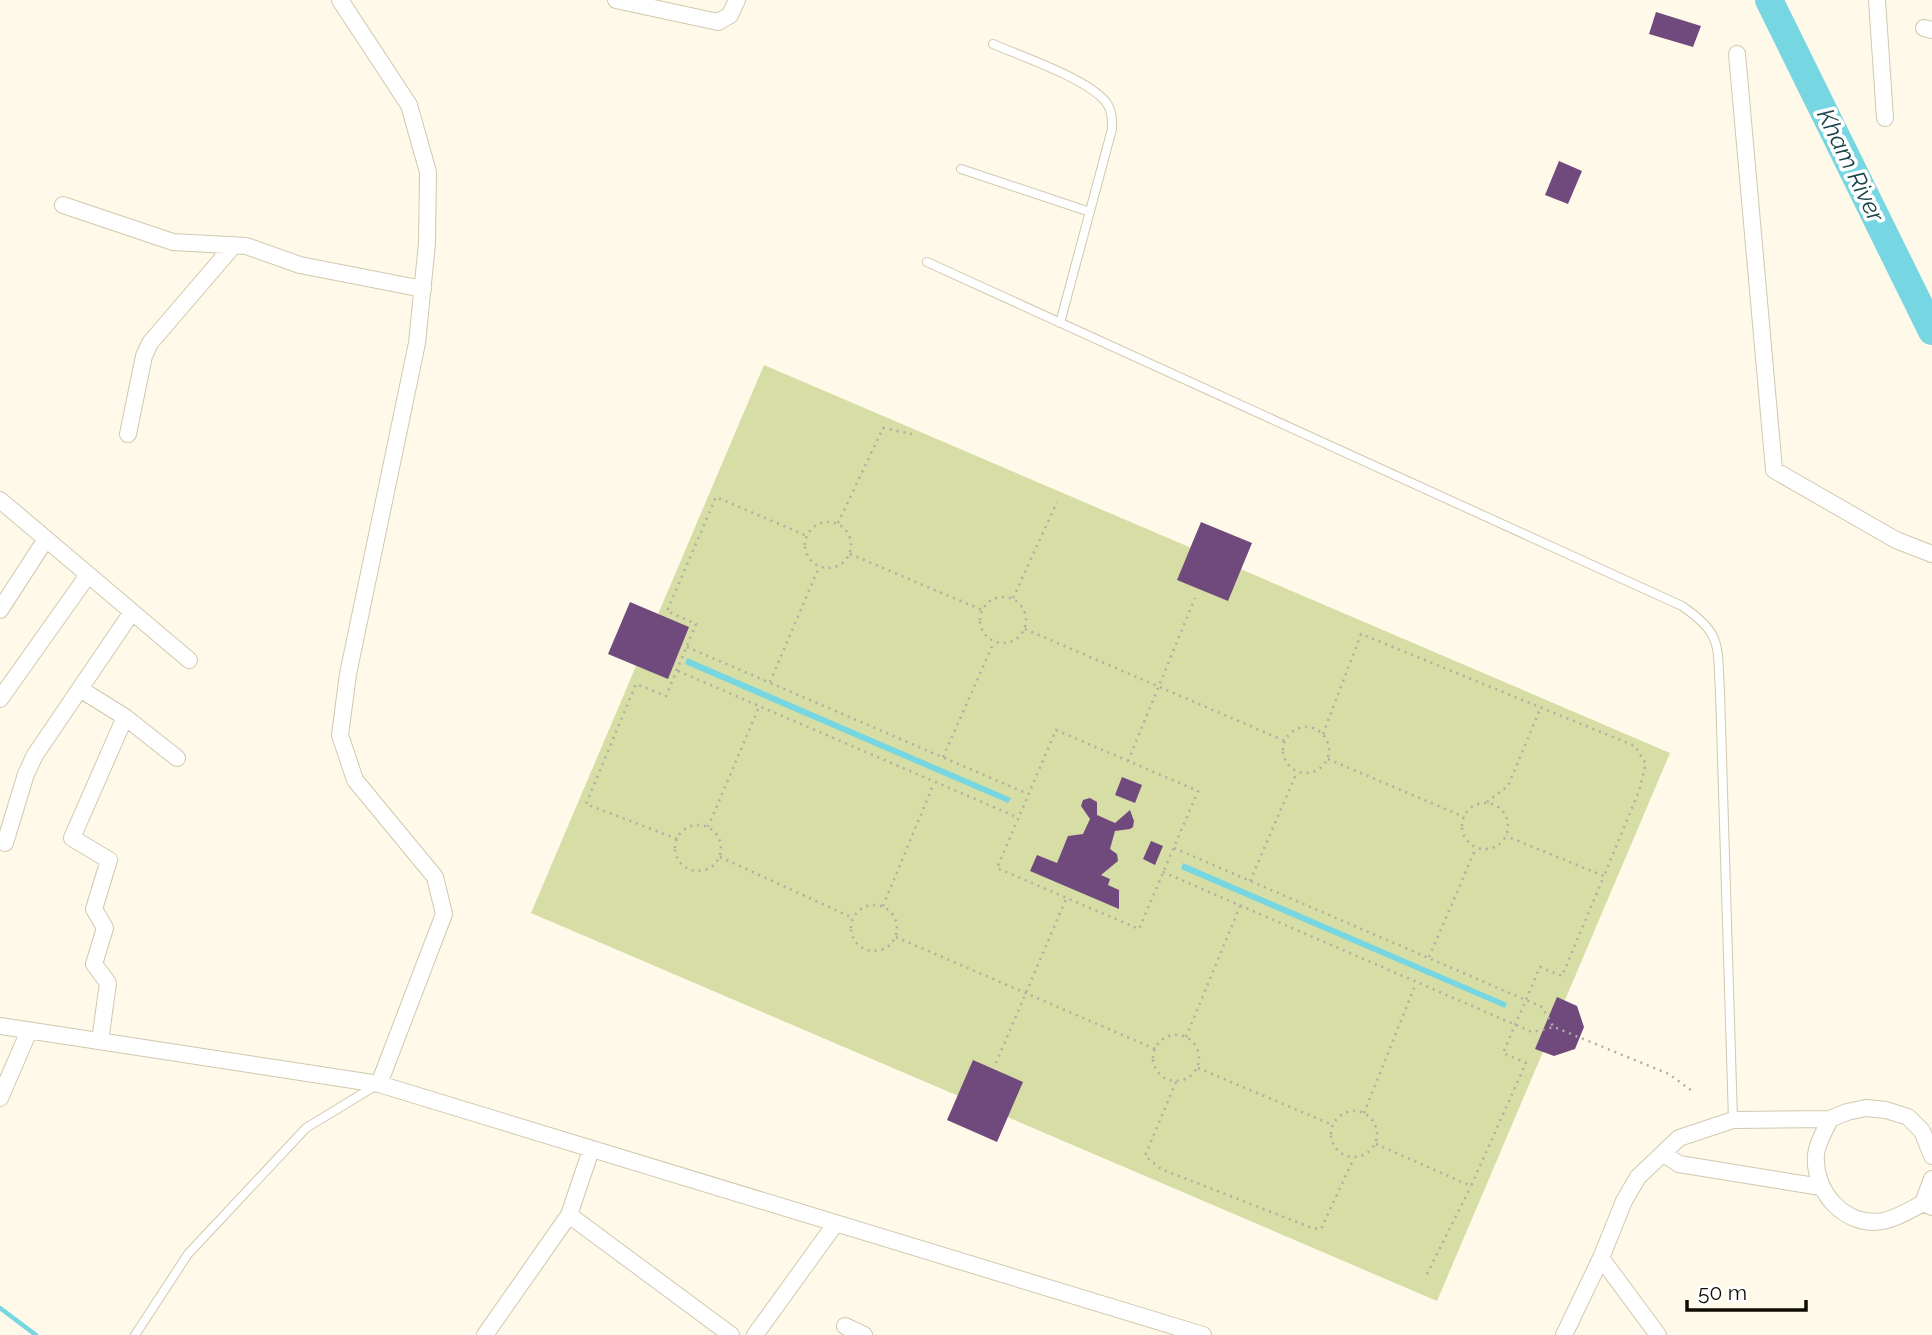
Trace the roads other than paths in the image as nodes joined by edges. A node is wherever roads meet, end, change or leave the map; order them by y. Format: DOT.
graph roads {
  1 [pos="340,0"];
  2 [pos="616,0"];
  3 [pos="737,0"];
  4 [pos="1877,0"];
  5 [pos="993,44"];
  6 [pos="1737,54"];
  7 [pos="1885,118"];
  8 [pos="961,169"];
  9 [pos="63,205"];
  10 [pos="1090,212"];
  11 [pos="234,245"];
  12 [pos="927,262"];
  13 [pos="423,289"];
  14 [pos="1060,323"];
  15 [pos="128,434"];
  16 [pos="0,500"];
  17 [pos="46,539"];
  18 [pos="1932,554"];
  19 [pos="88,575"];
  20 [pos="0,610"];
  21 [pos="132,612"];
  22 [pos="189,660"];
  23 [pos="80,689"];
  24 [pos="0,699"];
  25 [pos="125,717"];
  26 [pos="177,758"];
  27 [pos="5,843"];
  28 [pos="0,1026"];
  29 [pos="29,1031"];
  30 [pos="100,1041"];
  31 [pos="379,1084"];
  32 [pos="0,1098"];
  33 [pos="1830,1119"];
  34 [pos="1733,1120"];
  35 [pos="591,1150"];
  36 [pos="1664,1154"];
  37 [pos="1932,1156"];
  38 [pos="1932,1179"];
  39 [pos="1821,1187"];
  40 [pos="1927,1205"];
  41 [pos="569,1214"];
  42 [pos="835,1223"];
  43 [pos="1601,1258"];
  44 [pos="1645,1316"];
  45 [pos="845,1326"];
  46 [pos="135,1335"];
  47 [pos="485,1335"];
  48 [pos="730,1335"];
  49 [pos="755,1335"];
  50 [pos="864,1335"];
  51 [pos="1203,1335"];
  52 [pos="1564,1335"];
  53 [pos="1638,1335"];
  54 [pos="1658,1335"];
  1 -- 13 [label="street"];
  2 -- 3 [label="street"];
  4 -- 7 [label="street"];
  5 -- 10 [label="lane"];
  6 -- 18 [label="street"];
  8 -- 10 [label="lane"];
  9 -- 11 [label="street"];
  10 -- 14 [label="lane"];
  11 -- 13 [label="street"];
  11 -- 15 [label="street"];
  12 -- 14 [label="lane"];
  13 -- 31 [label="street"];
  14 -- 34 [label="lane"];
  16 -- 17 [label="street"];
  17 -- 19 [label="street"];
  17 -- 20 [label="street"];
  19 -- 21 [label="street"];
  19 -- 24 [label="street"];
  21 -- 22 [label="street"];
  21 -- 23 [label="street"];
  23 -- 25 [label="street"];
  23 -- 27 [label="street"];
  25 -- 26 [label="street"];
  25 -- 30 [label="street"];
  28 -- 29 [label="street"];
  29 -- 30 [label="street"];
  29 -- 32 [label="street"];
  30 -- 31 [label="street"];
  31 -- 35 [label="street"];
  31 -- 46 [label="lane"];
  33 -- 34 [label="street"];
  33 -- 37 [label="street"];
  33 -- 39 [label="street"];
  34 -- 36 [label="street"];
  35 -- 41 [label="street"];
  35 -- 42 [label="street"];
  36 -- 39 [label="street"];
  36 -- 43 [label="street"];
  38 -- 40 [label="street"];
  39 -- 40 [label="street"];
  41 -- 47 [label="street"];
  41 -- 48 [label="street"];
  42 -- 49 [label="street"];
  42 -- 51 [label="street"];
  43 -- 44 [label="street"];
  43 -- 52 [label="street"];
  44 -- 53 [label="street"];
  44 -- 54 [label="street"];
  45 -- 50 [label="street"];
}
